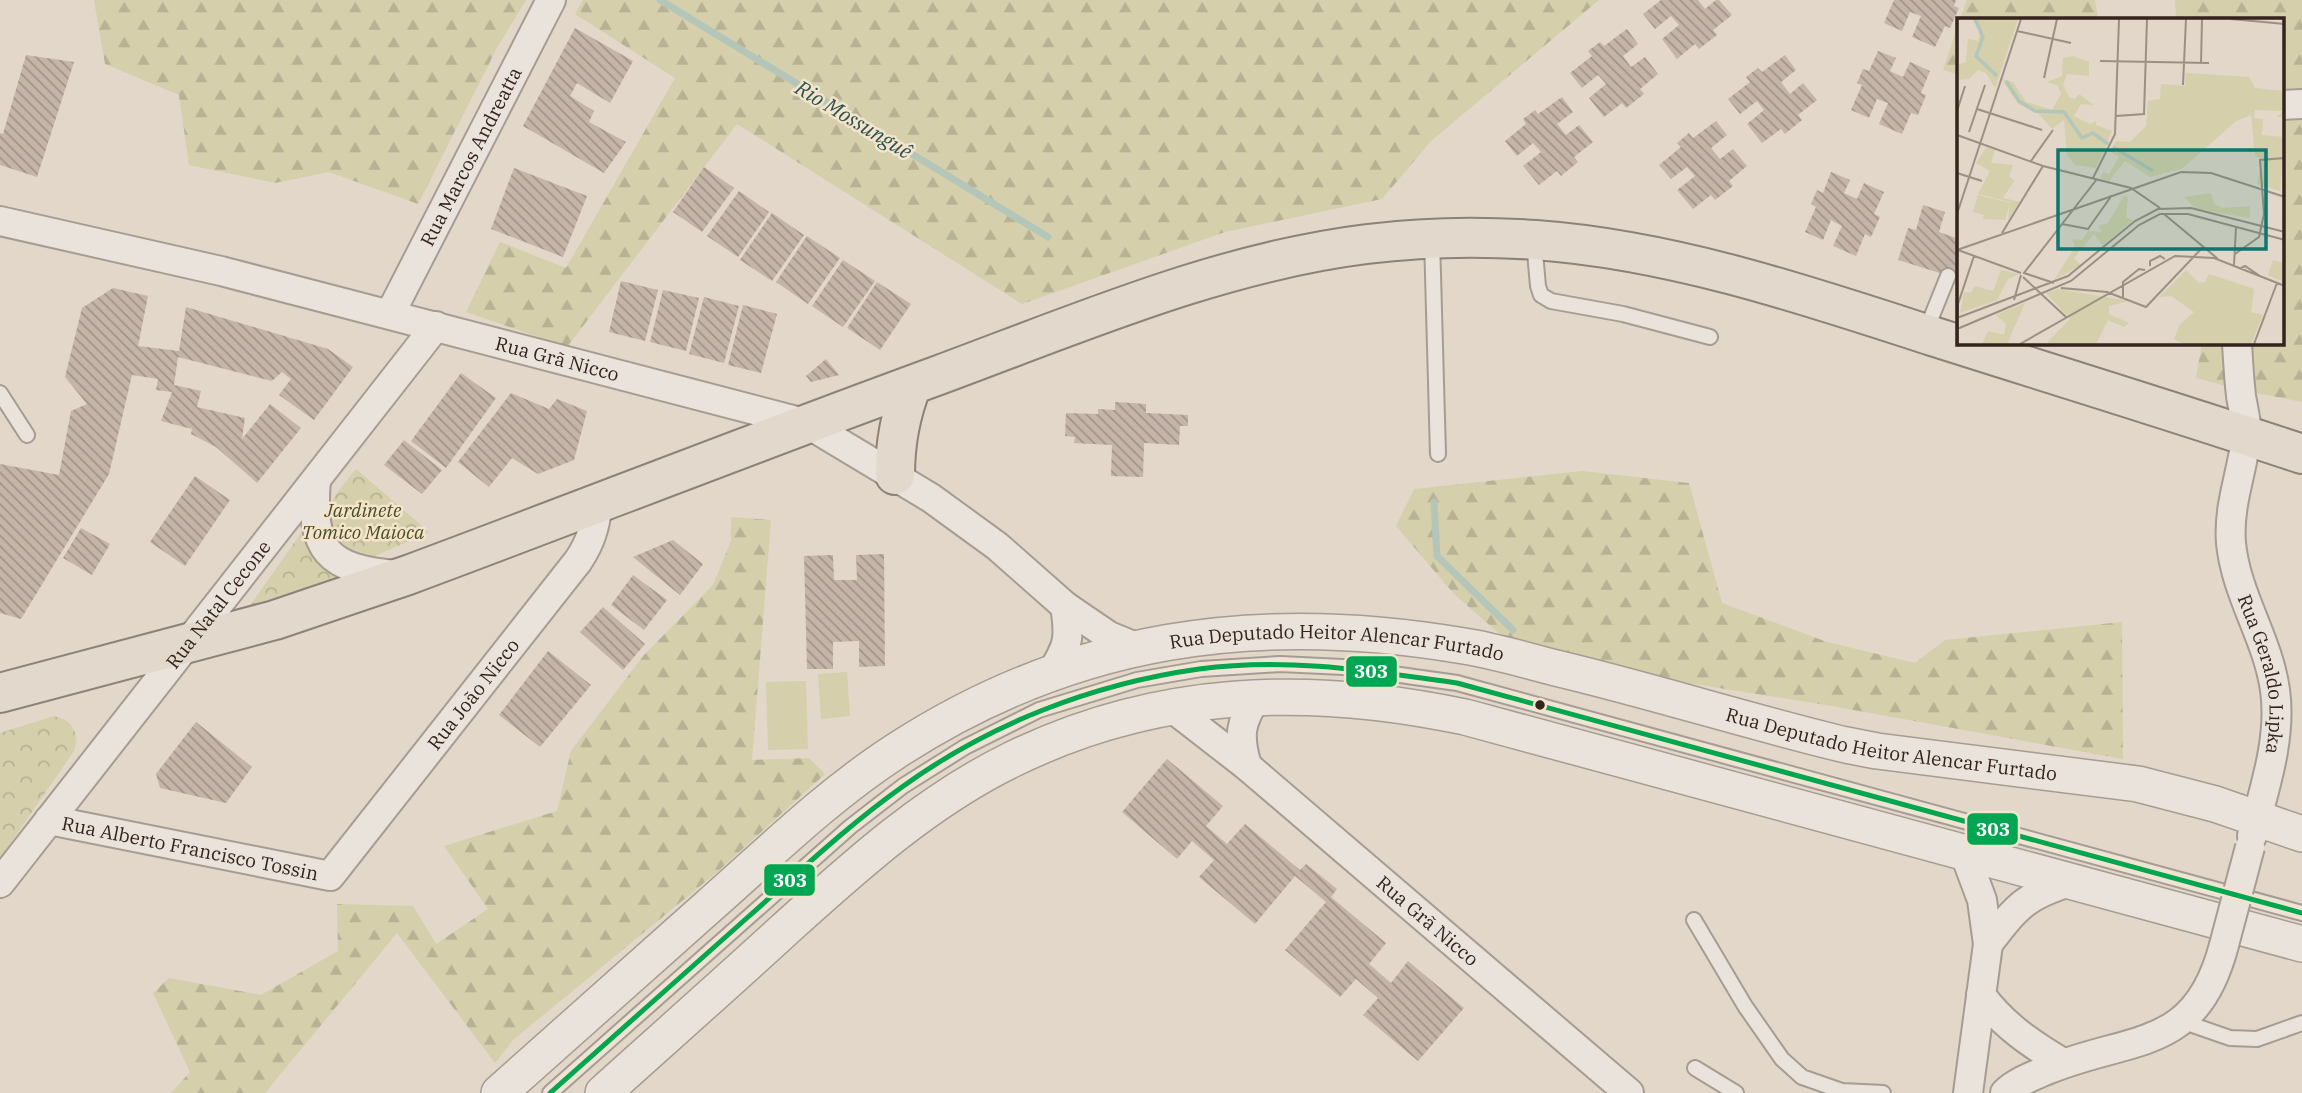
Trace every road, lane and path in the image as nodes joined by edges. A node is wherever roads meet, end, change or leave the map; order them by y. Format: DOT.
graph roads {
  1 [pos="551,0"];
  2 [pos="2302,104"];
  3 [pos="2284,105"];
  4 [pos="0,220"];
  5 [pos="1432,238"];
  6 [pos="1534,240"];
  7 [pos="1948,276"];
  8 [pos="390,314"];
  9 [pos="436,326"];
  10 [pos="1925,333"];
  11 [pos="1710,337"];
  12 [pos="1957,341"];
  13 [pos="1970,345"];
  14 [pos="2237,345"];
  15 [pos="912,385"];
  16 [pos="0,393"];
  17 [pos="808,424"];
  18 [pos="27,435"];
  19 [pos="2247,436"];
  20 [pos="1438,454"];
  21 [pos="2302,454"];
  22 [pos="895,475"];
  23 [pos="316,480"];
  24 [pos="598,504"];
  25 [pos="408,575"];
  26 [pos="1065,606"];
  27 [pos="186,645"];
  28 [pos="1136,647"];
  29 [pos="1052,672"];
  30 [pos="0,693"];
  31 [pos="1257,696"];
  32 [pos="1171,707"];
  33 [pos="1247,766"];
  34 [pos="49,820"];
  35 [pos="2253,832"];
  36 [pos="2302,834"];
  37 [pos="1964,852"];
  38 [pos="330,876"];
  39 [pos="2073,881"];
  40 [pos="0,883"];
  41 [pos="2302,913"];
  42 [pos="1694,920"];
  43 [pos="1988,944"];
  44 [pos="2302,944"];
  45 [pos="1981,995"];
  46 [pos="2181,1021"];
  47 [pos="2302,1023"];
  48 [pos="2063,1063"];
  49 [pos="1695,1068"];
  50 [pos="1615,1087"];
  51 [pos="499,1093"];
  52 [pos="550,1093"];
  53 [pos="603,1093"];
  54 [pos="1736,1093"];
  55 [pos="1883,1093"];
  56 [pos="1968,1093"];
  57 [pos="2005,1093"];
  1 -- 8 [label="street, Rua Marcos Andreatta"];
  2 -- 3 [label="street"];
  4 -- 8 [label="street, Rua Grã Nicco"];
  5 -- 6 [label="main road"];
  5 -- 15 [label="main road"];
  5 -- 20 [label="lane"];
  6 -- 10 [label="main road"];
  6 -- 11 [label="lane"];
  7 -- 10 [label="lane"];
  8 -- 9 [label="street, Rua Grã Nicco"];
  9 -- 17 [label="street, Rua Grã Nicco"];
  9 -- 23 [label="street, Rua Natal Cecone"];
  10 -- 12 [label="main road"];
  13 -- 19 [label="main road"];
  14 -- 19 [label="street, Rua Geraldo Lipka"];
  15 -- 17 [label="main road"];
  15 -- 22 [label="main road"];
  16 -- 18 [label="lane"];
  17 -- 22 [label="street, Rua Grã Nicco"];
  17 -- 24 [label="main road"];
  19 -- 21 [label="main road"];
  19 -- 35 [label="street, Rua Geraldo Lipka"];
  22 -- 26 [label="street, Rua Grã Nicco"];
  23 -- 25 [label="street"];
  23 -- 27 [label="street, Rua Natal Cecone"];
  24 -- 25 [label="main road"];
  24 -- 38 [label="street, Rua João Nicco"];
  25 -- 27 [label="main road"];
  26 -- 28 [label="street, Rua Grã Nicco"];
  26 -- 29 [label="street"];
  27 -- 30 [label="main road"];
  27 -- 34 [label="street, Rua Natal Cecone"];
  28 -- 29 [label="street, Rua Deputado Heitor Alencar Furtado"];
  28 -- 35 [label="street, Rua Deputado Heitor Alencar Furtado"];
  29 -- 51 [label="street, Rua Deputado Heitor Alencar Furtado"];
  31 -- 32 [label="street"];
  31 -- 33 [label="street"];
  31 -- 37 [label="street"];
  32 -- 33 [label="street, Rua Grã Nicco"];
  32 -- 53 [label="street"];
  33 -- 50 [label="street, Rua Grã Nicco"];
  34 -- 38 [label="street, Rua Alberto Francisco Tossin"];
  34 -- 40 [label="street, Rua Natal Cecone"];
  35 -- 36 [label="street, Rua Deputado Heitor Alencar Furtado"];
  35 -- 46 [label="street, Rua Geraldo Lipka, bridge"];
  37 -- 39 [label="street"];
  37 -- 43 [label="street"];
  39 -- 43 [label="street"];
  39 -- 44 [label="street"];
  41 -- 52 [label="lane"];
  42 -- 55 [label="lane"];
  43 -- 45 [label="street"];
  45 -- 48 [label="street"];
  45 -- 56 [label="street"];
  46 -- 47 [label="lane"];
  46 -- 48 [label="street, Rua Geraldo Lipka"];
  48 -- 57 [label="street, Rua Geraldo Lipka"];
  49 -- 54 [label="lane"];
}
